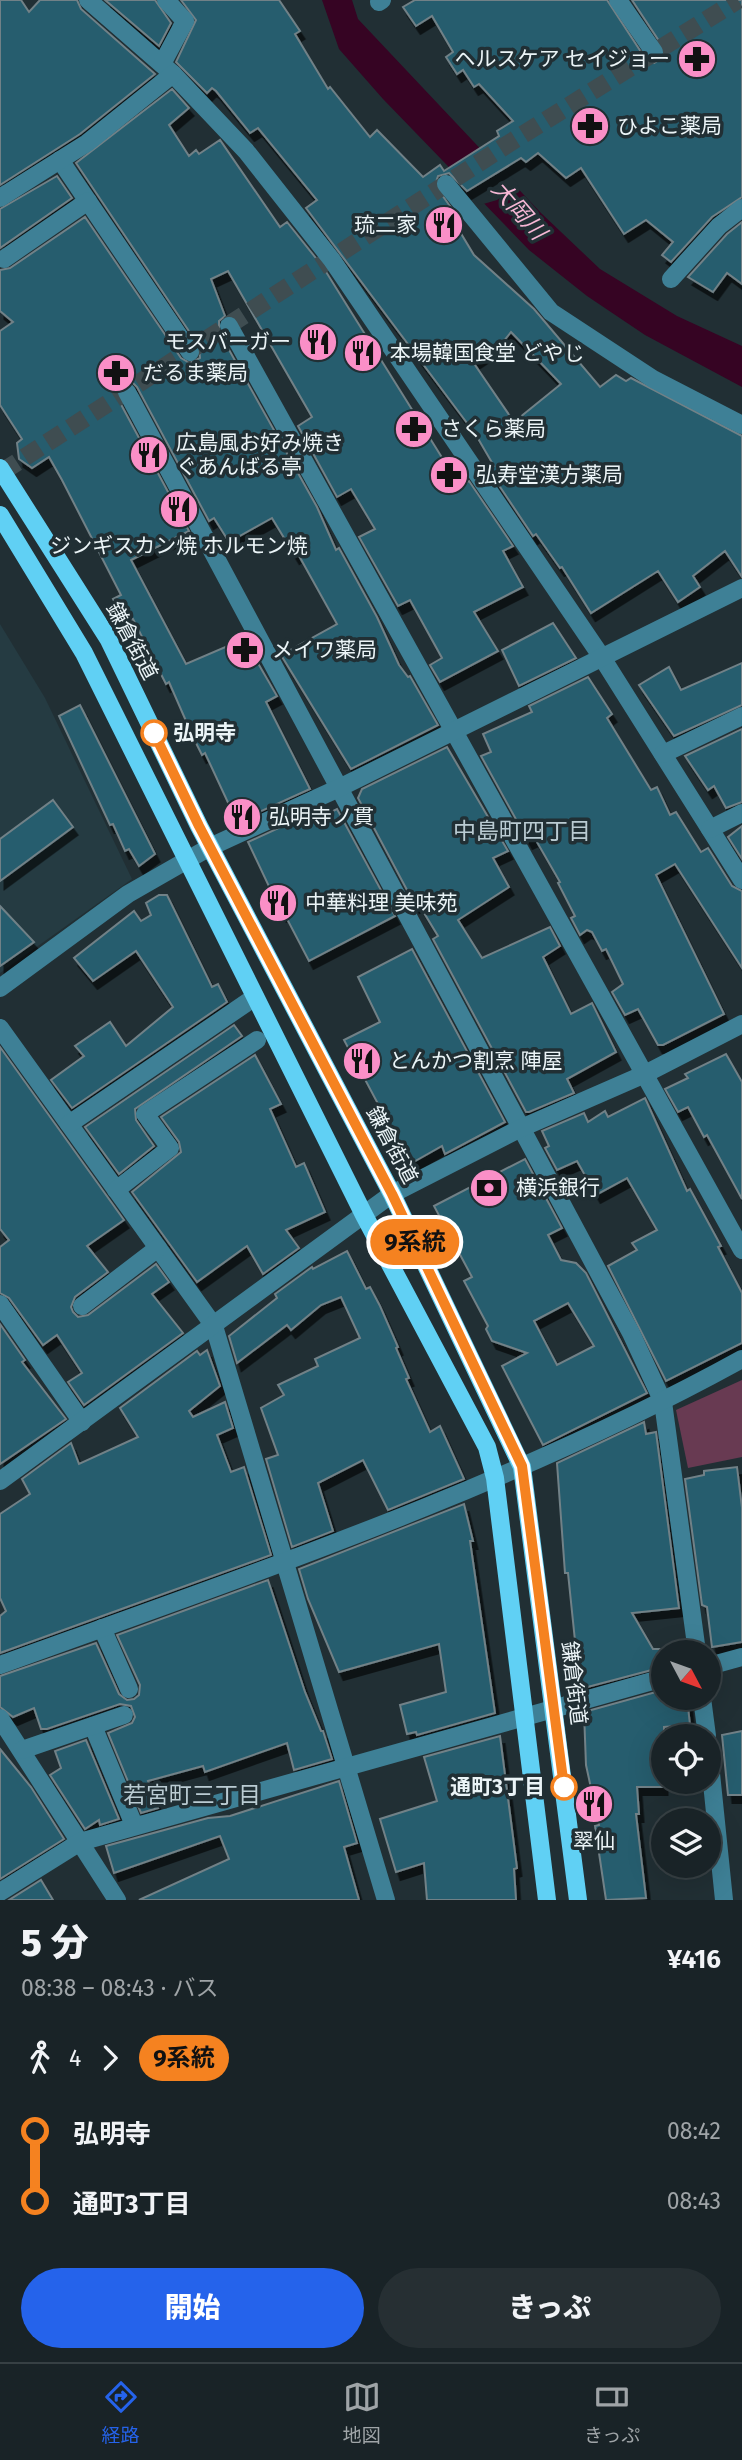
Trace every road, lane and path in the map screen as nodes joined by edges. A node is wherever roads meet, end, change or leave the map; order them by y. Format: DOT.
graph roads {
  1 [pos="88,0"];
  2 [pos="166,0"];
  3 [pos="618,0"];
  4 [pos="654,52"];
  5 [pos="167,69"];
  6 [pos="60,160"];
  7 [pos="446,184"];
  8 [pos="0,198"];
  9 [pos="88,201"];
  10 [pos="742,208"];
  11 [pos="4,259"];
  12 [pos="671,279"];
  13 [pos="229,326"];
  14 [pos="190,352"];
  15 [pos="127,392"];
  16 [pos="742,425"];
  17 [pos="0,468"];
  18 [pos="0,515"];
  19 [pos="742,588"];
  20 [pos="601,656"];
  21 [pos="742,716"];
  22 [pos="456,731"];
  23 [pos="663,754"];
  24 [pos="339,788"];
  25 [pos="742,813"];
  26 [pos="710,829"];
  27 [pos="210,847"];
  28 [pos="187,860"];
  29 [pos="742,880"];
  30 [pos="0,988"];
  31 [pos="255,997"];
  32 [pos="742,1024"];
  33 [pos="0,1028"];
  34 [pos="257,1040"];
  35 [pos="645,1074"];
  36 [pos="69,1124"];
  37 [pos="519,1129"];
  38 [pos="116,1190"];
  39 [pos="392,1194"];
  40 [pos="363,1214"];
  41 [pos="158,1248"];
  42 [pos="742,1250"];
  43 [pos="0,1304"];
  44 [pos="82,1306"];
  45 [pos="214,1326"];
  46 [pos="742,1359"];
  47 [pos="663,1402"];
  48 [pos="82,1422"];
  49 [pos="522,1466"];
  50 [pos="495,1478"];
  51 [pos="0,1481"];
  52 [pos="285,1562"];
  53 [pos="102,1628"];
  54 [pos="695,1640"];
  55 [pos="742,1657"];
  56 [pos="721,1663"];
  57 [pos="0,1665"];
  58 [pos="651,1681"];
  59 [pos="129,1689"];
  60 [pos="555,1707"];
  61 [pos="124,1715"];
  62 [pos="526,1716"];
  63 [pos="0,1718"];
  64 [pos="93,1726"];
  65 [pos="22,1751"];
  66 [pos="346,1766"];
  67 [pos="713,1794"];
  68 [pos="134,1825"];
  69 [pos="80,1842"];
  70 [pos="0,1892"];
  71 [pos="117,1900"];
  72 [pos="386,1900"];
  73 [pos="547,1900"];
  74 [pos="578,1900"];
  75 [pos="724,1900"];
  1 -- 5 [label="street"];
  2 -- 5 [label="street"];
  3 -- 4 [label="street"];
  5 -- 6 [label="street"];
  5 -- 20 [label="street"];
  6 -- 8 [label="street"];
  6 -- 9 [label="street"];
  7 -- 16 [label="street"];
  9 -- 11 [label="street"];
  9 -- 14 [label="street"];
  10 -- 12 [label="street"];
  13 -- 22 [label="street"];
  15 -- 24 [label="street"];
  17 -- 27 [label="main road, 鎌倉街道"];
  18 -- 28 [label="main road"];
  19 -- 20 [label="street"];
  20 -- 22 [label="street"];
  20 -- 23 [label="street"];
  21 -- 23 [label="street"];
  22 -- 24 [label="street"];
  22 -- 35 [label="street"];
  23 -- 26 [label="street"];
  24 -- 27 [label="street"];
  24 -- 37 [label="street"];
  25 -- 26 [label="street"];
  26 -- 29 [label="street"];
  27 -- 28 [label="street"];
  27 -- 39 [label="main road, 鎌倉街道"];
  28 -- 30 [label="street"];
  28 -- 31 [label="main road"];
  31 -- 36 [label="street"];
  31 -- 40 [label="main road"];
  32 -- 35 [label="street"];
  33 -- 36 [label="street"];
  34 -- 38 [label="street"];
  35 -- 37 [label="street"];
  35 -- 42 [label="street"];
  36 -- 38 [label="street"];
  37 -- 39 [label="street"];
  37 -- 47 [label="street"];
  38 -- 41 [label="street"];
  39 -- 40 [label="street"];
  39 -- 49 [label="main road, 鎌倉街道"];
  40 -- 45 [label="street"];
  40 -- 50 [label="main road"];
  41 -- 44 [label="street"];
  41 -- 45 [label="street"];
  43 -- 48 [label="street"];
  45 -- 48 [label="street"];
  45 -- 52 [label="street"];
  46 -- 47 [label="street"];
  47 -- 49 [label="street"];
  47 -- 54 [label="street"];
  48 -- 51 [label="street"];
  49 -- 50 [label="street"];
  49 -- 60 [label="main road, 鎌倉街道"];
  50 -- 52 [label="street"];
  50 -- 62 [label="main road"];
  52 -- 53 [label="street"];
  52 -- 66 [label="street"];
  53 -- 57 [label="street"];
  53 -- 59 [label="street"];
  55 -- 56 [label="street"];
  58 -- 60 [label="street"];
  60 -- 62 [label="street"];
  60 -- 74 [label="main road, 鎌倉街道"];
  61 -- 64 [label="street"];
  62 -- 66 [label="street"];
  62 -- 73 [label="main road"];
  63 -- 65 [label="street"];
  64 -- 65 [label="street"];
  64 -- 68 [label="street"];
  65 -- 69 [label="street"];
  66 -- 68 [label="street"];
  66 -- 72 [label="street"];
  67 -- 75 [label="street"];
  68 -- 69 [label="street"];
  69 -- 70 [label="street"];
  69 -- 71 [label="street"];
}
